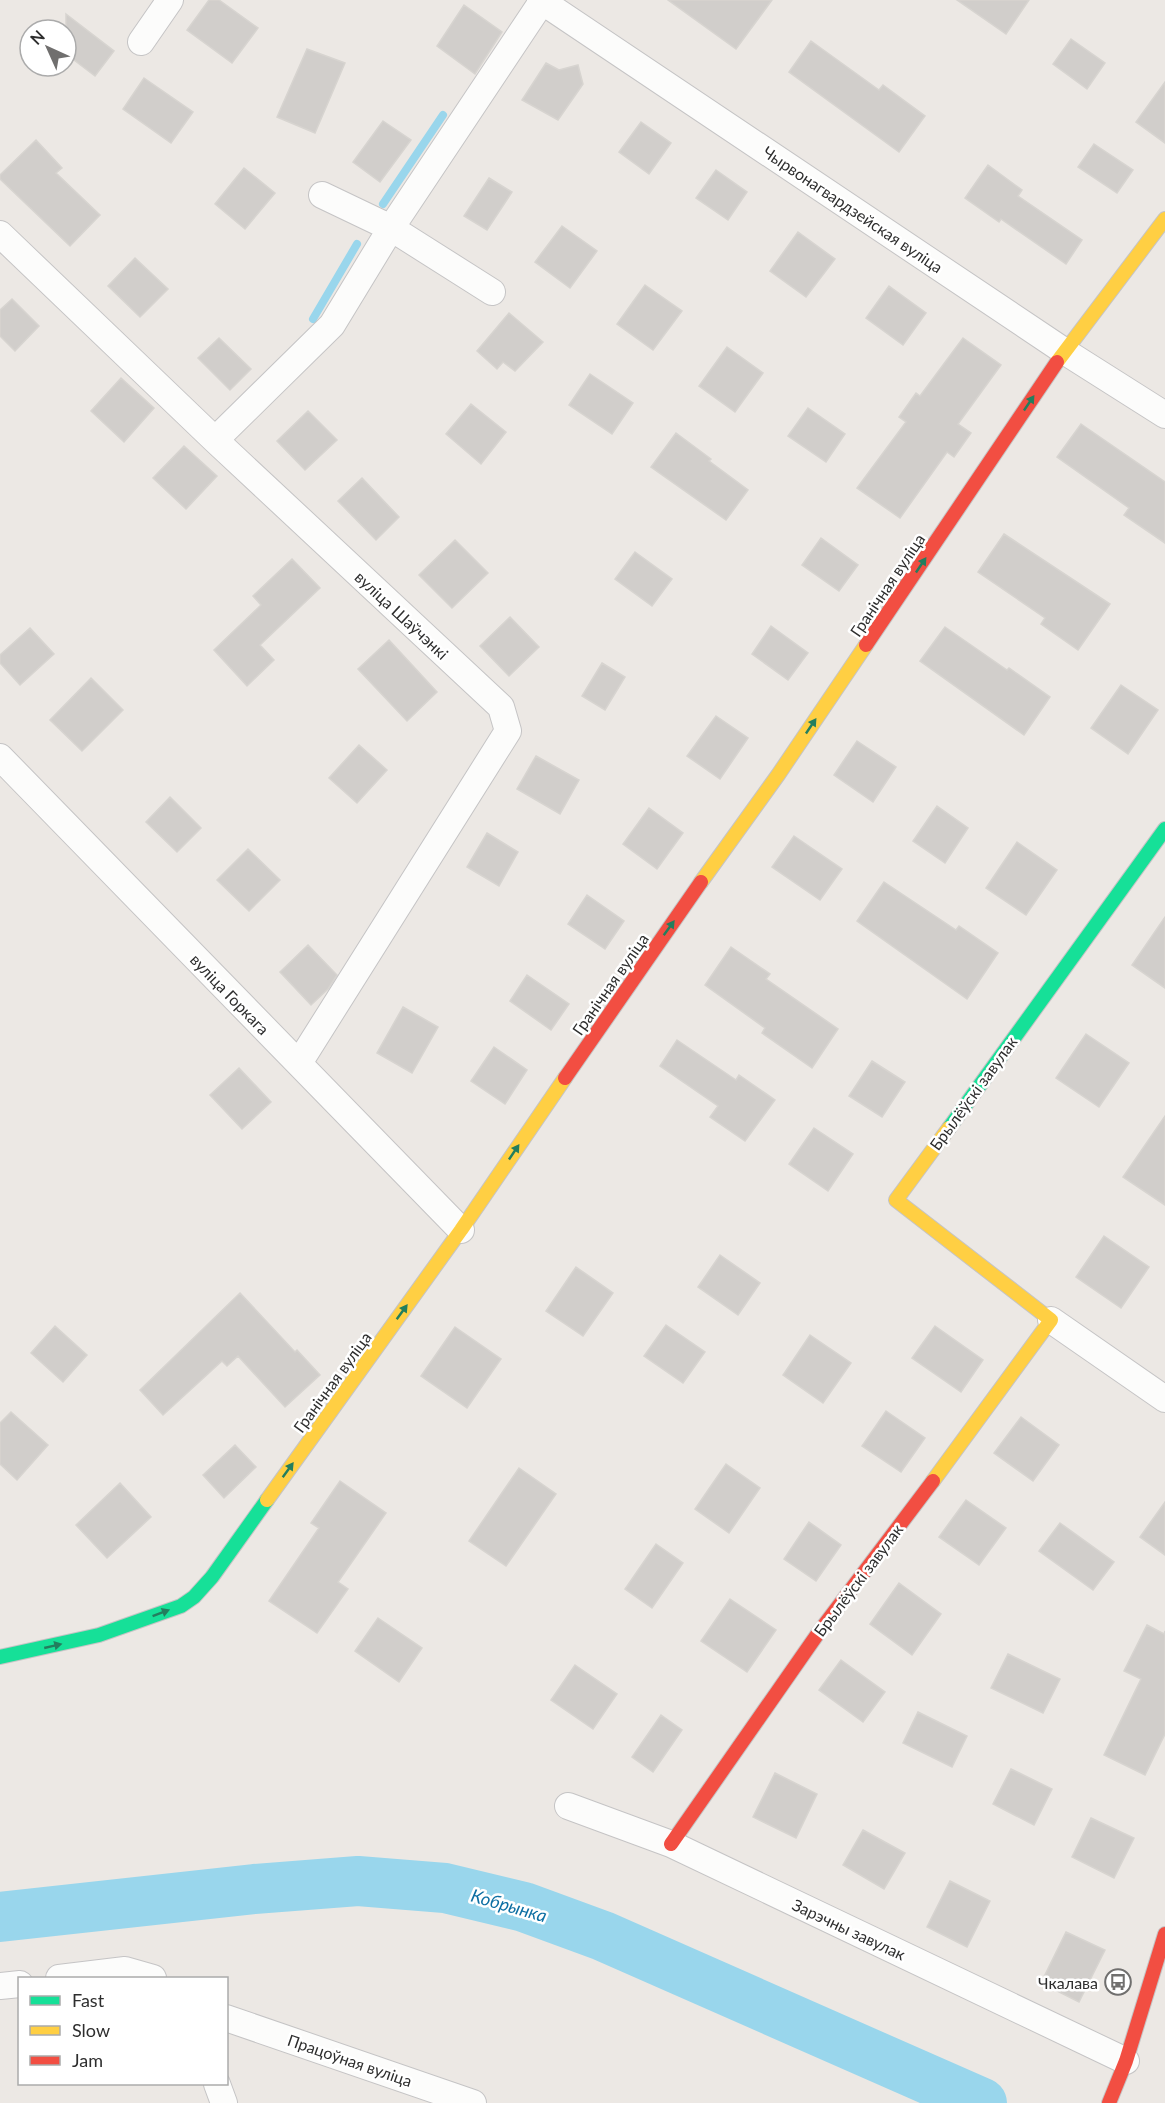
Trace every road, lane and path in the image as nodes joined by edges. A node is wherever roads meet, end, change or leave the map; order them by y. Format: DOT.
graph roads {
  1 [pos="170,0"];
  2 [pos="542,0"];
  3 [pos="141,42"];
  4 [pos="322,195"];
  5 [pos="1165,219"];
  6 [pos="391,228"];
  7 [pos="0,234"];
  8 [pos="492,292"];
  9 [pos="1064,351"];
  10 [pos="1165,415"];
  11 [pos="215,440"];
  12 [pos="0,757"];
  13 [pos="1165,828"];
  14 [pos="298,1064"];
  15 [pos="461,1230"];
  16 [pos="1051,1320"];
  17 [pos="1165,1399"];
  18 [pos="0,1657"];
  19 [pos="568,1806"];
  20 [pos="671,1844"];
  21 [pos="1165,1934"];
  22 [pos="67,1977"];
  23 [pos="150,1977"];
  24 [pos="18,1984"];
  25 [pos="0,1986"];
  26 [pos="228,2019"];
  27 [pos="1126,2061"];
  28 [pos="217,2085"];
  29 [pos="224,2103"];
  30 [pos="473,2103"];
  31 [pos="1109,2103"];
  1 -- 3 [label="street"];
  2 -- 6 [label="street, Чырвонагвардзейская вуліца"];
  2 -- 9 [label="street, Чырвонагвардзейская вуліца"];
  4 -- 6 [label="street"];
  5 -- 9 [label="main road, Гранічная вуліца"];
  6 -- 8 [label="street"];
  6 -- 11 [label="street, Чырвонагвардзейская вуліца"];
  7 -- 11 [label="street, вуліца Шаўчэнкі"];
  9 -- 10 [label="street, Чырвонагвардзейская вуліца"];
  15 -- 9 [label="main road, Гранічная вуліца, one-way"];
  11 -- 14 [label="street, вуліца Шаўчэнкі"];
  12 -- 14 [label="street, вуліца Горкага"];
  13 -- 16 [label="main road, Брылёўскі завулак"];
  14 -- 15 [label="street, вуліца Горкага"];
  18 -- 15 [label="main road, Гранічная вуліца, one-way"];
  16 -- 17 [label="street, Брылёўскі завулак"];
  16 -- 20 [label="main road, Брылёўскі завулак"];
  19 -- 20 [label="street, Зарэчны завулак"];
  20 -- 27 [label="street, Зарэчны завулак"];
  21 -- 27 [label="main road"];
  22 -- 23 [label="street"];
  24 -- 25 [label="street"];
  26 -- 30 [label="street, Працоўная вуліца"];
  27 -- 31 [label="main road"];
  28 -- 29 [label="street"];
}
